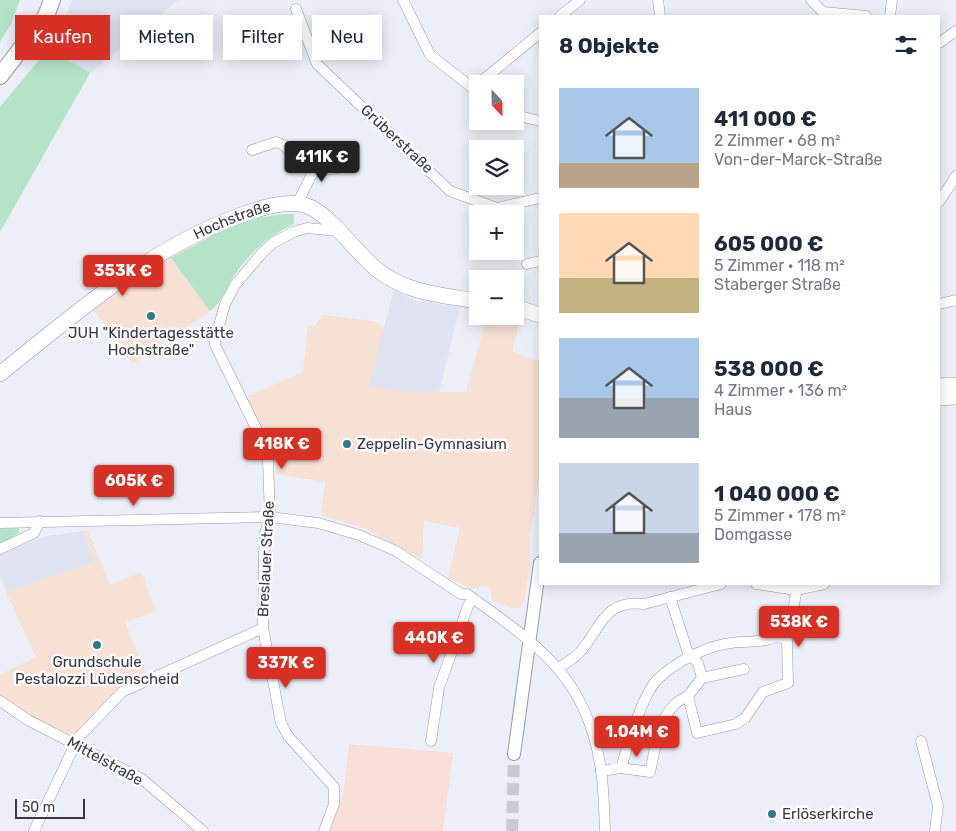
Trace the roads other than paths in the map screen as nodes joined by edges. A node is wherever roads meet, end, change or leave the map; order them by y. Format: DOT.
graph roads {
  1 [pos="52,0"];
  2 [pos="404,0"];
  3 [pos="580,0"];
  4 [pos="658,0"];
  5 [pos="811,0"];
  6 [pos="892,0"];
  7 [pos="296,9"];
  8 [pos="561,15"];
  9 [pos="660,15"];
  10 [pos="855,15"];
  11 [pos="890,15"];
  12 [pos="956,30"];
  13 [pos="539,34"];
  14 [pos="940,41"];
  15 [pos="490,75"];
  16 [pos="0,76"];
  17 [pos="469,82"];
  18 [pos="524,117"];
  19 [pos="539,121"];
  20 [pos="252,150"];
  21 [pos="349,166"];
  22 [pos="313,172"];
  23 [pos="956,176"];
  24 [pos="539,198"];
  25 [pos="940,200"];
  26 [pos="297,204"];
  27 [pos="338,231"];
  28 [pos="539,261"];
  29 [pos="527,264"];
  30 [pos="469,300"];
  31 [pos="956,300"];
  32 [pos="940,304"];
  33 [pos="524,310"];
  34 [pos="539,315"];
  35 [pos="0,374"];
  36 [pos="948,387"];
  37 [pos="940,397"];
  38 [pos="270,517"];
  39 [pos="40,521"];
  40 [pos="0,523"];
  41 [pos="0,549"];
  42 [pos="539,571"];
  43 [pos="717,585"];
  44 [pos="770,585"];
  45 [pos="815,585"];
  46 [pos="798,587"];
  47 [pos="670,597"];
  48 [pos="473,599"];
  49 [pos="263,628"];
  50 [pos="777,636"];
  51 [pos="530,642"];
  52 [pos="692,656"];
  53 [pos="558,668"];
  54 [pos="744,669"];
  55 [pos="702,678"];
  56 [pos="688,696"];
  57 [pos="0,701"];
  58 [pos="921,741"];
  59 [pos="431,742"];
  60 [pos="75,744"];
  61 [pos="514,754"];
  62 [pos="621,768"];
  63 [pos="601,771"];
  64 [pos="34,831"];
  65 [pos="203,831"];
  66 [pos="324,831"];
  67 [pos="605,831"];
  68 [pos="935,831"];
  1 -- 16 [label="main road"];
  2 -- 17 [label="street"];
  3 -- 8 [label="street"];
  4 -- 9 [label="street"];
  5 -- 10 [label="street"];
  6 -- 11 [label="street"];
  7 -- 24 [label="street, Grüberstraße"];
  12 -- 14 [label="street"];
  13 -- 15 [label="street"];
  18 -- 19 [label="street"];
  20 -- 22 [label="street"];
  21 -- 22 [label="street"];
  22 -- 26 [label="street"];
  23 -- 25 [label="street"];
  26 -- 27 [label="main road, Hochstraße"];
  26 -- 35 [label="main road, Hochstraße"];
  27 -- 30 [label="main road, Hochstraße"];
  27 -- 38 [label="street, Breslauer Straße"];
  28 -- 29 [label="street"];
  31 -- 32 [label="street"];
  33 -- 34 [label="main road"];
  36 -- 37 [label="main road"];
  38 -- 39 [label="street"];
  38 -- 48 [label="street"];
  38 -- 49 [label="street, Breslauer Straße"];
  39 -- 40 [label="street"];
  39 -- 41 [label="street"];
  42 -- 51 [label="street"];
  43 -- 47 [label="street"];
  44 -- 46 [label="street"];
  45 -- 46 [label="street"];
  46 -- 50 [label="street"];
  47 -- 52 [label="street"];
  47 -- 53 [label="street"];
  48 -- 51 [label="street"];
  48 -- 59 [label="street"];
  49 -- 60 [label="street"];
  49 -- 66 [label="street, Breslauer Straße"];
  50 -- 52 [label="street"];
  50 -- 56 [label="street"];
  51 -- 53 [label="street"];
  51 -- 61 [label="street"];
  52 -- 55 [label="street"];
  52 -- 62 [label="street"];
  53 -- 63 [label="street"];
  54 -- 55 [label="street"];
  55 -- 56 [label="street"];
  56 -- 62 [label="street"];
  57 -- 60 [label="street, Mittelstraße"];
  58 -- 68 [label="street"];
  60 -- 64 [label="street"];
  60 -- 65 [label="street, Mittelstraße"];
  62 -- 63 [label="street"];
  63 -- 67 [label="street"];
}
